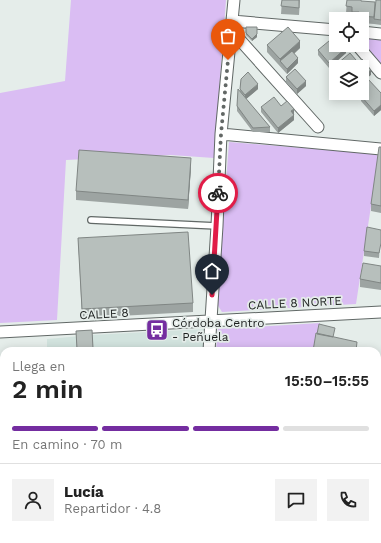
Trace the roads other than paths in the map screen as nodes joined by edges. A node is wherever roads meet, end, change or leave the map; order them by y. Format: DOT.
graph roads {
  1 [pos="234,0"];
  2 [pos="232,26"];
  3 [pos="329,30"];
  4 [pos="369,33"];
  5 [pos="381,34"];
  6 [pos="363,52"];
  7 [pos="381,73"];
  8 [pos="318,127"];
  9 [pos="221,134"];
  10 [pos="381,149"];
  11 [pos="91,220"];
  12 [pos="217,226"];
  13 [pos="381,312"];
  14 [pos="210,321"];
  15 [pos="0,332"];
  16 [pos="209,347"];
  1 -- 2 [label="street"];
  2 -- 3 [label="street"];
  2 -- 8 [label="street"];
  2 -- 9 [label="street"];
  4 -- 5 [label="street"];
  6 -- 7 [label="street"];
  9 -- 10 [label="street"];
  9 -- 12 [label="street"];
  11 -- 12 [label="lane"];
  12 -- 14 [label="street"];
  13 -- 14 [label="street, CALLE 8 NORTE"];
  14 -- 15 [label="street, CALLE 8"];
  14 -- 16 [label="street"];
}
